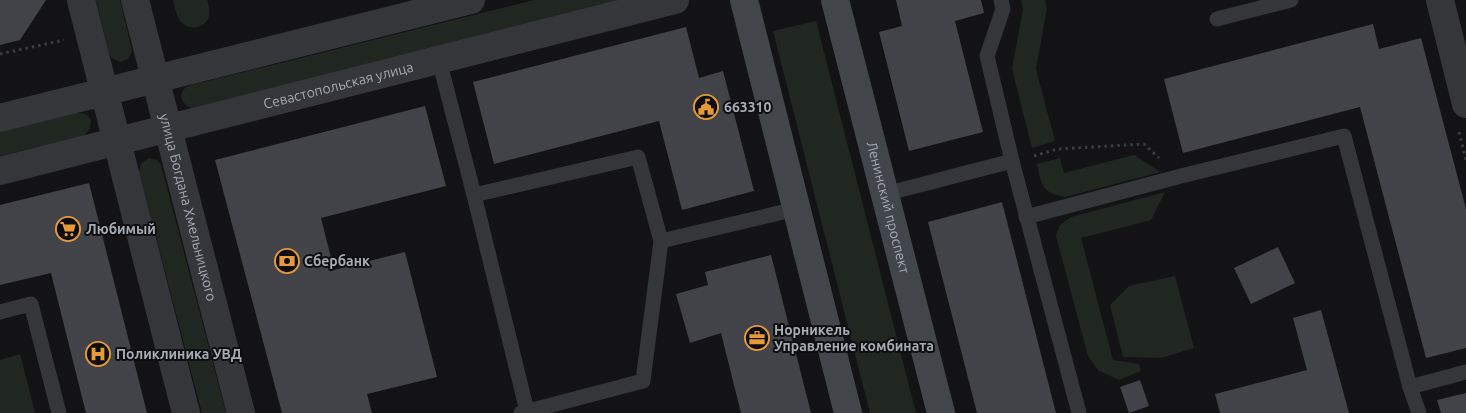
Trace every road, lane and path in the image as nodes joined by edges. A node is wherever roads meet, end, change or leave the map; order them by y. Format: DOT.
graph roads {
  1 [pos="81,0"];
  2 [pos="135,0"];
  3 [pos="471,0"];
  4 [pos="675,0"];
  5 [pos="744,0"];
  6 [pos="835,0"];
  7 [pos="1001,0"];
  8 [pos="1290,0"];
  9 [pos="1440,0"];
  10 [pos="417,6"];
  11 [pos="1217,19"];
  12 [pos="66,39"];
  13 [pos="0,54"];
  14 [pos="439,60"];
  15 [pos="156,79"];
  16 [pos="104,91"];
  17 [pos="1466,104"];
  18 [pos="0,118"];
  19 [pos="169,128"];
  20 [pos="117,141"];
  21 [pos="1035,156"];
  22 [pos="1012,162"];
  23 [pos="0,171"];
  24 [pos="1181,176"];
  25 [pos="885,194"];
  26 [pos="474,195"];
  27 [pos="796,209"];
  28 [pos="1026,218"];
  29 [pos="661,241"];
  30 [pos="0,312"];
  31 [pos="1466,372"];
  32 [pos="1410,387"];
  33 [pos="524,412"];
  34 [pos="59,413"];
  35 [pos="186,413"];
  36 [pos="241,413"];
  37 [pos="848,413"];
  38 [pos="941,413"];
  39 [pos="1079,413"];
  40 [pos="1419,413"];
  1 -- 16 [label="street"];
  2 -- 15 [label="street, улица Богдана Хмельницкого"];
  3 -- 10 [label="street"];
  4 -- 14 [label="street, Севастопольская улица"];
  5 -- 27 [label="main road"];
  6 -- 25 [label="main road, Ленинский проспект"];
  7 -- 22 [label="lane"];
  8 -- 11 [label="lane"];
  9 -- 17 [label="street"];
  10 -- 15 [label="street"];
  12 -- 13 [label="path"];
  14 -- 19 [label="street, Севастопольская улица"];
  14 -- 26 [label="lane"];
  15 -- 16 [label="street"];
  15 -- 19 [label="street, улица Богдана Хмельницкого"];
  16 -- 18 [label="street"];
  16 -- 20 [label="street"];
  19 -- 20 [label="street, Севастопольская улица"];
  19 -- 36 [label="street, улица Богдана Хмельницкого"];
  20 -- 23 [label="street, Севастопольская улица"];
  20 -- 35 [label="street"];
  21 -- 24 [label="path"];
  22 -- 25 [label="lane"];
  22 -- 28 [label="lane"];
  24 -- 28 [label="lane"];
  24 -- 32 [label="lane"];
  25 -- 38 [label="main road, Ленинский проспект"];
  26 -- 29 [label="lane"];
  26 -- 33 [label="lane"];
  27 -- 29 [label="lane"];
  27 -- 37 [label="main road"];
  28 -- 39 [label="lane"];
  29 -- 33 [label="lane"];
  30 -- 34 [label="lane"];
  31 -- 32 [label="lane"];
  32 -- 40 [label="lane"];
}
